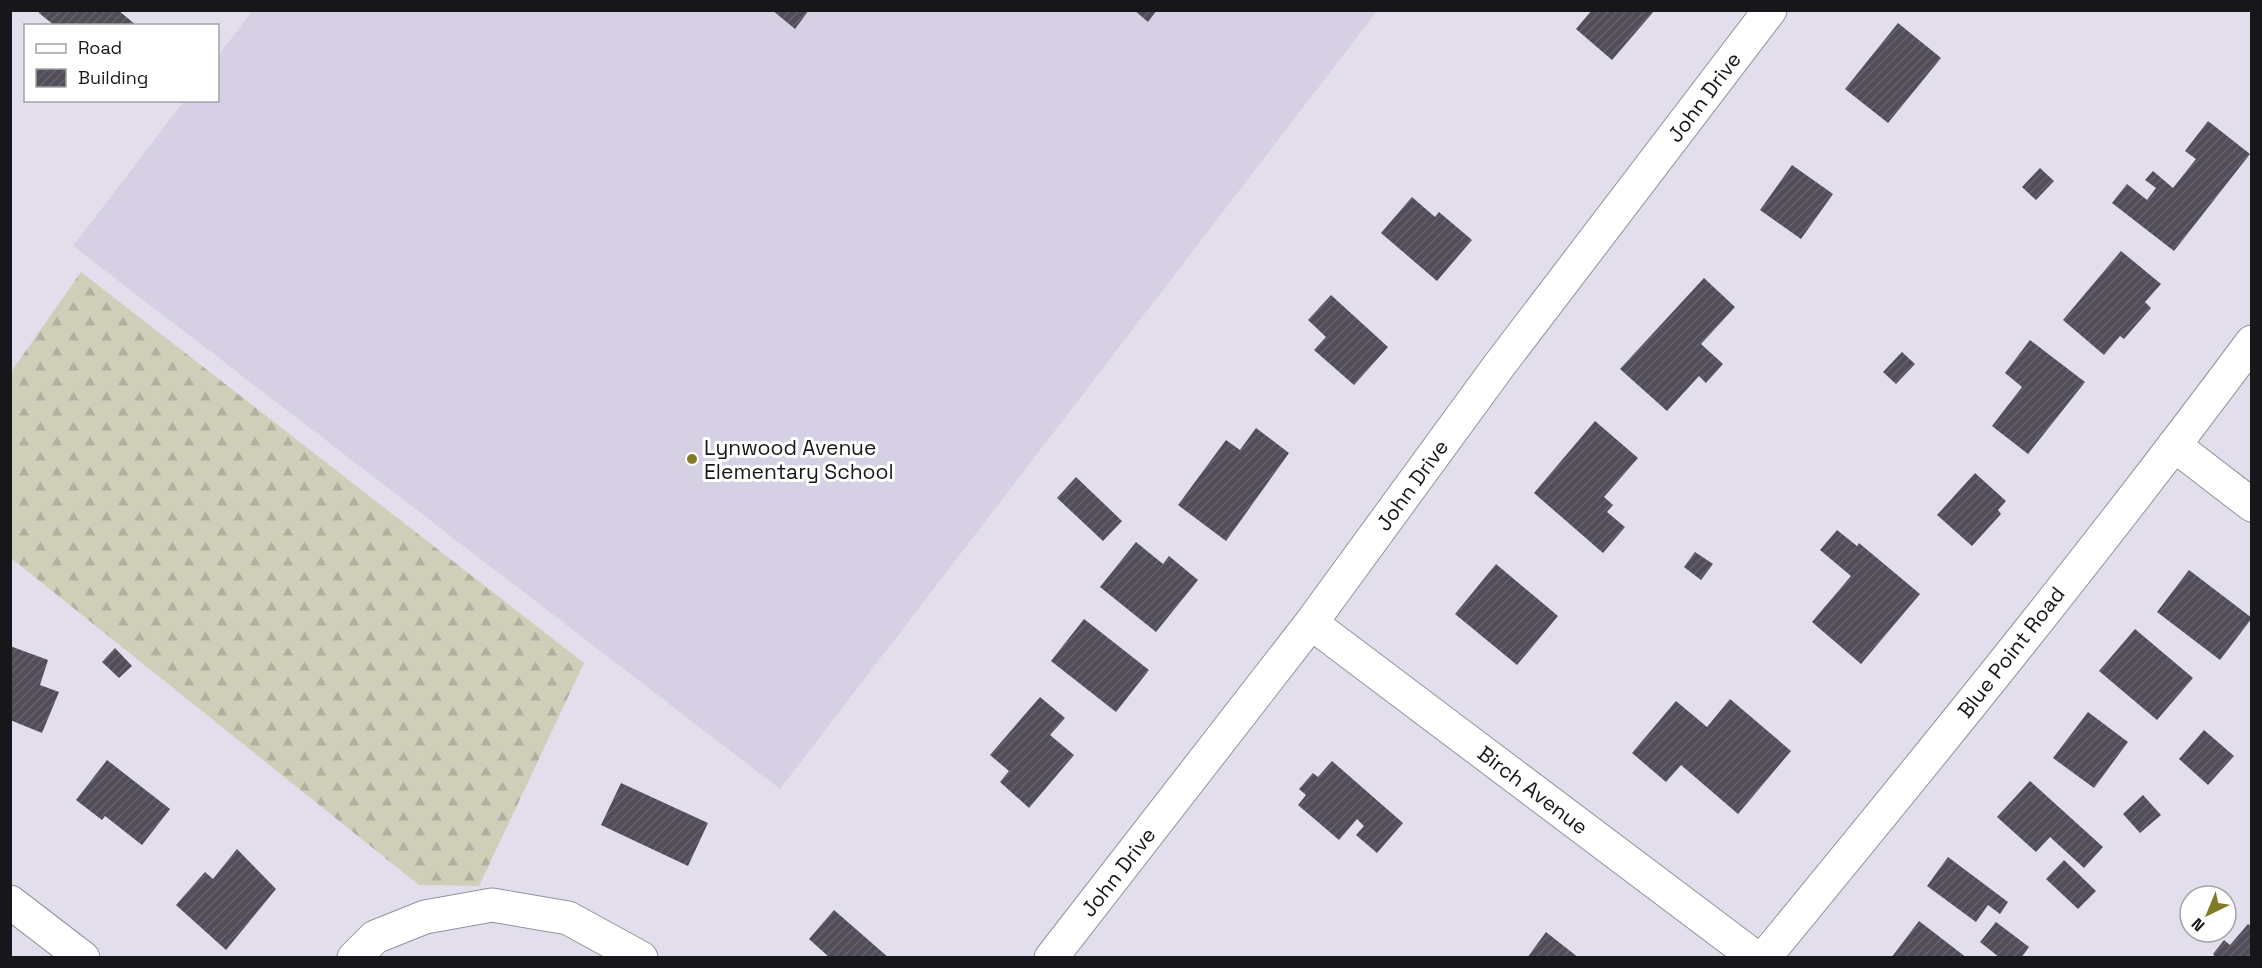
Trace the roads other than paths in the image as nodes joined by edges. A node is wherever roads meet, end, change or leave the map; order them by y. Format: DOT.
graph roads {
  1 [pos="1770,10"];
  2 [pos="2252,342"];
  3 [pos="2175,446"];
  4 [pos="2252,505"];
  5 [pos="1311,623"];
  6 [pos="10,902"];
  7 [pos="83,957"];
  8 [pos="354,957"];
  9 [pos="641,957"];
  10 [pos="1052,957"];
  11 [pos="1756,957"];
  12 [pos="1764,957"];
  1 -- 5 [label="street, John Drive"];
  2 -- 3 [label="street, Blue Point Road"];
  3 -- 4 [label="street"];
  3 -- 12 [label="street, Blue Point Road"];
  5 -- 10 [label="street, John Drive"];
  5 -- 11 [label="street, Birch Avenue"];
  6 -- 7 [label="street"];
  8 -- 9 [label="street"];
}
